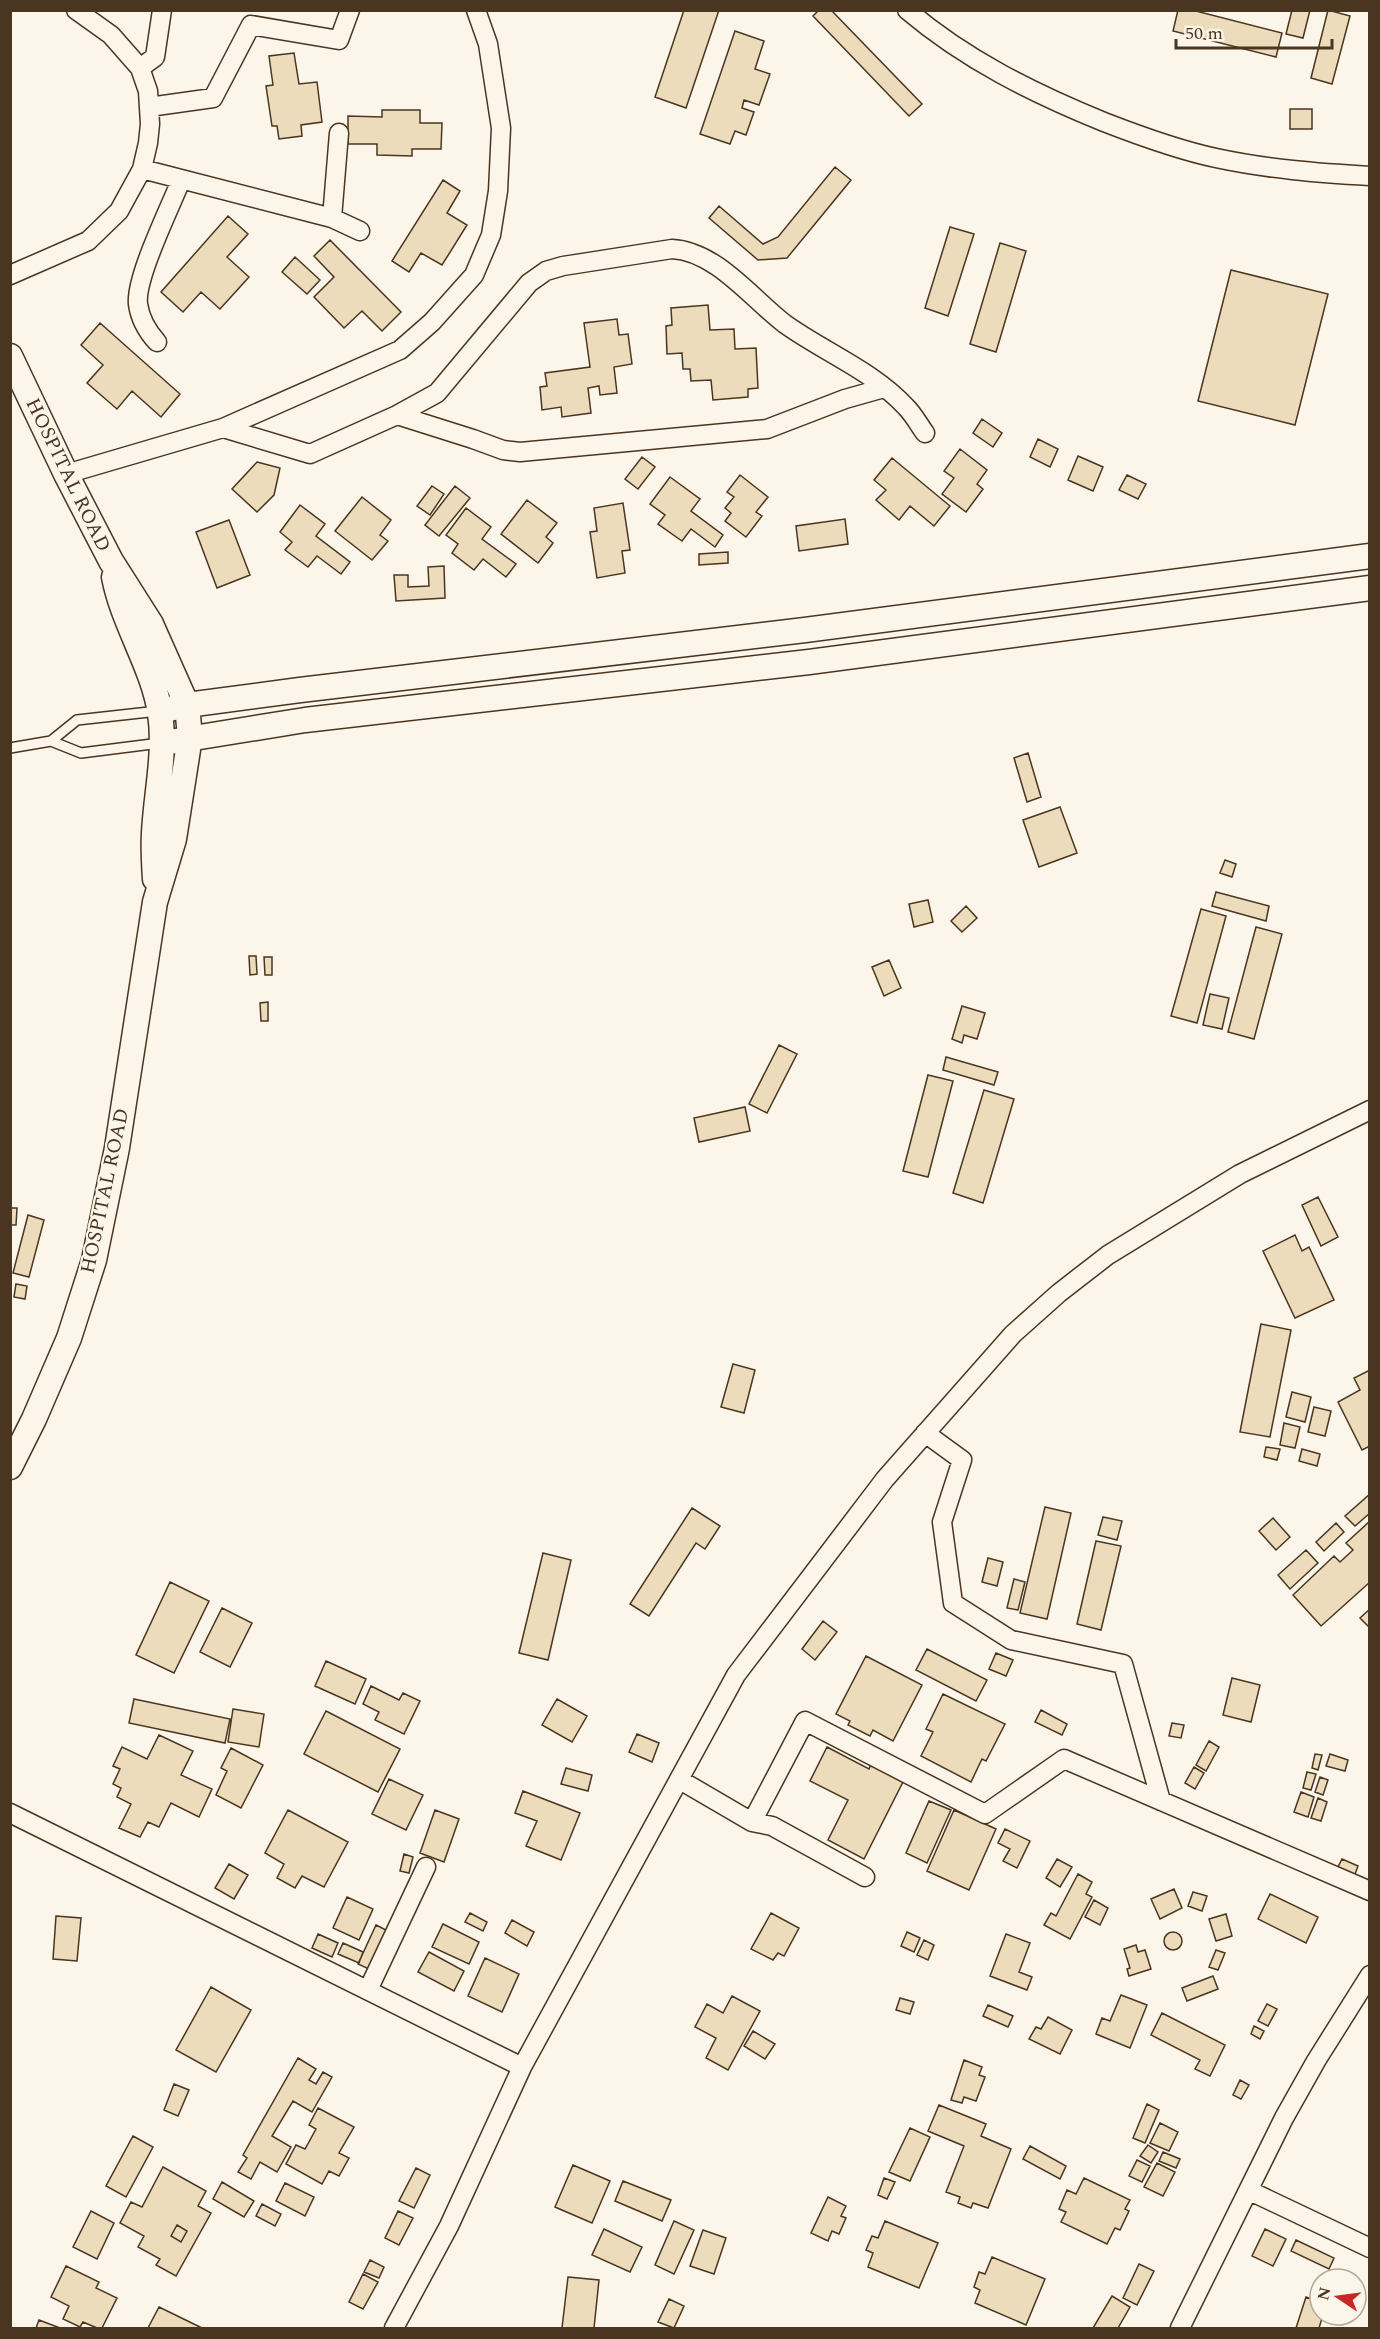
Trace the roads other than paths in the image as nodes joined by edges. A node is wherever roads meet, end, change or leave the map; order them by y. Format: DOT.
graph roads {
  1 [pos="76,10"];
  2 [pos="162,10"];
  3 [pos="350,10"];
  4 [pos="476,10"];
  5 [pos="907,10"];
  6 [pos="140,68"];
  7 [pos="149,107"];
  8 [pos="339,133"];
  9 [pos="142,169"];
  10 [pos="1370,176"];
  11 [pos="181,180"];
  12 [pos="332,218"];
  13 [pos="360,231"];
  14 [pos="10,275"];
  15 [pos="157,342"];
  16 [pos="10,356"];
  17 [pos="884,388"];
  18 [pos="397,415"];
  19 [pos="223,428"];
  20 [pos="926,433"];
  21 [pos="66,474"];
  22 [pos="1370,555"];
  23 [pos="111,561"];
  24 [pos="1306,564"];
  25 [pos="1370,588"];
  26 [pos="1310,596"];
  27 [pos="805,630"];
  28 [pos="809,662"];
  29 [pos="300,690"];
  30 [pos="188,705"];
  31 [pos="160,711"];
  32 [pos="305,720"];
  33 [pos="190,737"];
  34 [pos="51,741"];
  35 [pos="163,743"];
  36 [pos="10,748"];
  37 [pos="155,902"];
  38 [pos="1370,1110"];
  39 [pos="925,1433"];
  40 [pos="10,1467"];
  41 [pos="680,1780"];
  42 [pos="1161,1801"];
  43 [pos="10,1813"];
  44 [pos="752,1822"];
  45 [pos="426,1867"];
  46 [pos="865,1877"];
  47 [pos="1370,1891"];
  48 [pos="1370,1975"];
  49 [pos="368,1990"];
  50 [pos="522,2067"];
  51 [pos="1250,2191"];
  52 [pos="1370,2248"];
  53 [pos="394,2328"];
  54 [pos="1180,2328"];
  1 -- 6 [label="street"];
  2 -- 6 [label="street"];
  3 -- 7 [label="street"];
  4 -- 19 [label="street"];
  5 -- 10 [label="street"];
  6 -- 7 [label="street"];
  7 -- 9 [label="street"];
  8 -- 12 [label="street"];
  9 -- 11 [label="street"];
  9 -- 14 [label="street"];
  11 -- 12 [label="street"];
  11 -- 15 [label="street"];
  12 -- 13 [label="street"];
  16 -- 21 [label="street, HOSPITAL ROAD"];
  17 -- 18 [label="street"];
  17 -- 18 [label="street"];
  17 -- 20 [label="street"];
  18 -- 19 [label="street"];
  19 -- 21 [label="street"];
  21 -- 23 [label="street, HOSPITAL ROAD"];
  22 -- 24 [label="street"];
  23 -- 30 [label="street"];
  23 -- 31 [label="street"];
  24 -- 26 [label="street"];
  24 -- 27 [label="street"];
  25 -- 26 [label="street"];
  26 -- 28 [label="street"];
  27 -- 28 [label="street"];
  27 -- 29 [label="street"];
  28 -- 32 [label="street"];
  29 -- 30 [label="street"];
  29 -- 32 [label="street"];
  30 -- 31 [label="street"];
  30 -- 33 [label="street"];
  31 -- 34 [label="lane"];
  31 -- 35 [label="street"];
  32 -- 33 [label="street"];
  33 -- 35 [label="street"];
  33 -- 37 [label="street"];
  34 -- 35 [label="lane"];
  34 -- 36 [label="lane"];
  35 -- 37 [label="street"];
  37 -- 40 [label="street, HOSPITAL ROAD"];
  38 -- 39 [label="street"];
  39 -- 41 [label="street"];
  39 -- 42 [label="street"];
  41 -- 44 [label="street"];
  41 -- 50 [label="street"];
  42 -- 44 [label="street"];
  42 -- 47 [label="street"];
  43 -- 49 [label="street"];
  44 -- 46 [label="street"];
  45 -- 49 [label="street"];
  48 -- 51 [label="street"];
  49 -- 50 [label="street"];
  50 -- 53 [label="street"];
  51 -- 52 [label="street"];
  51 -- 54 [label="street"];
}
